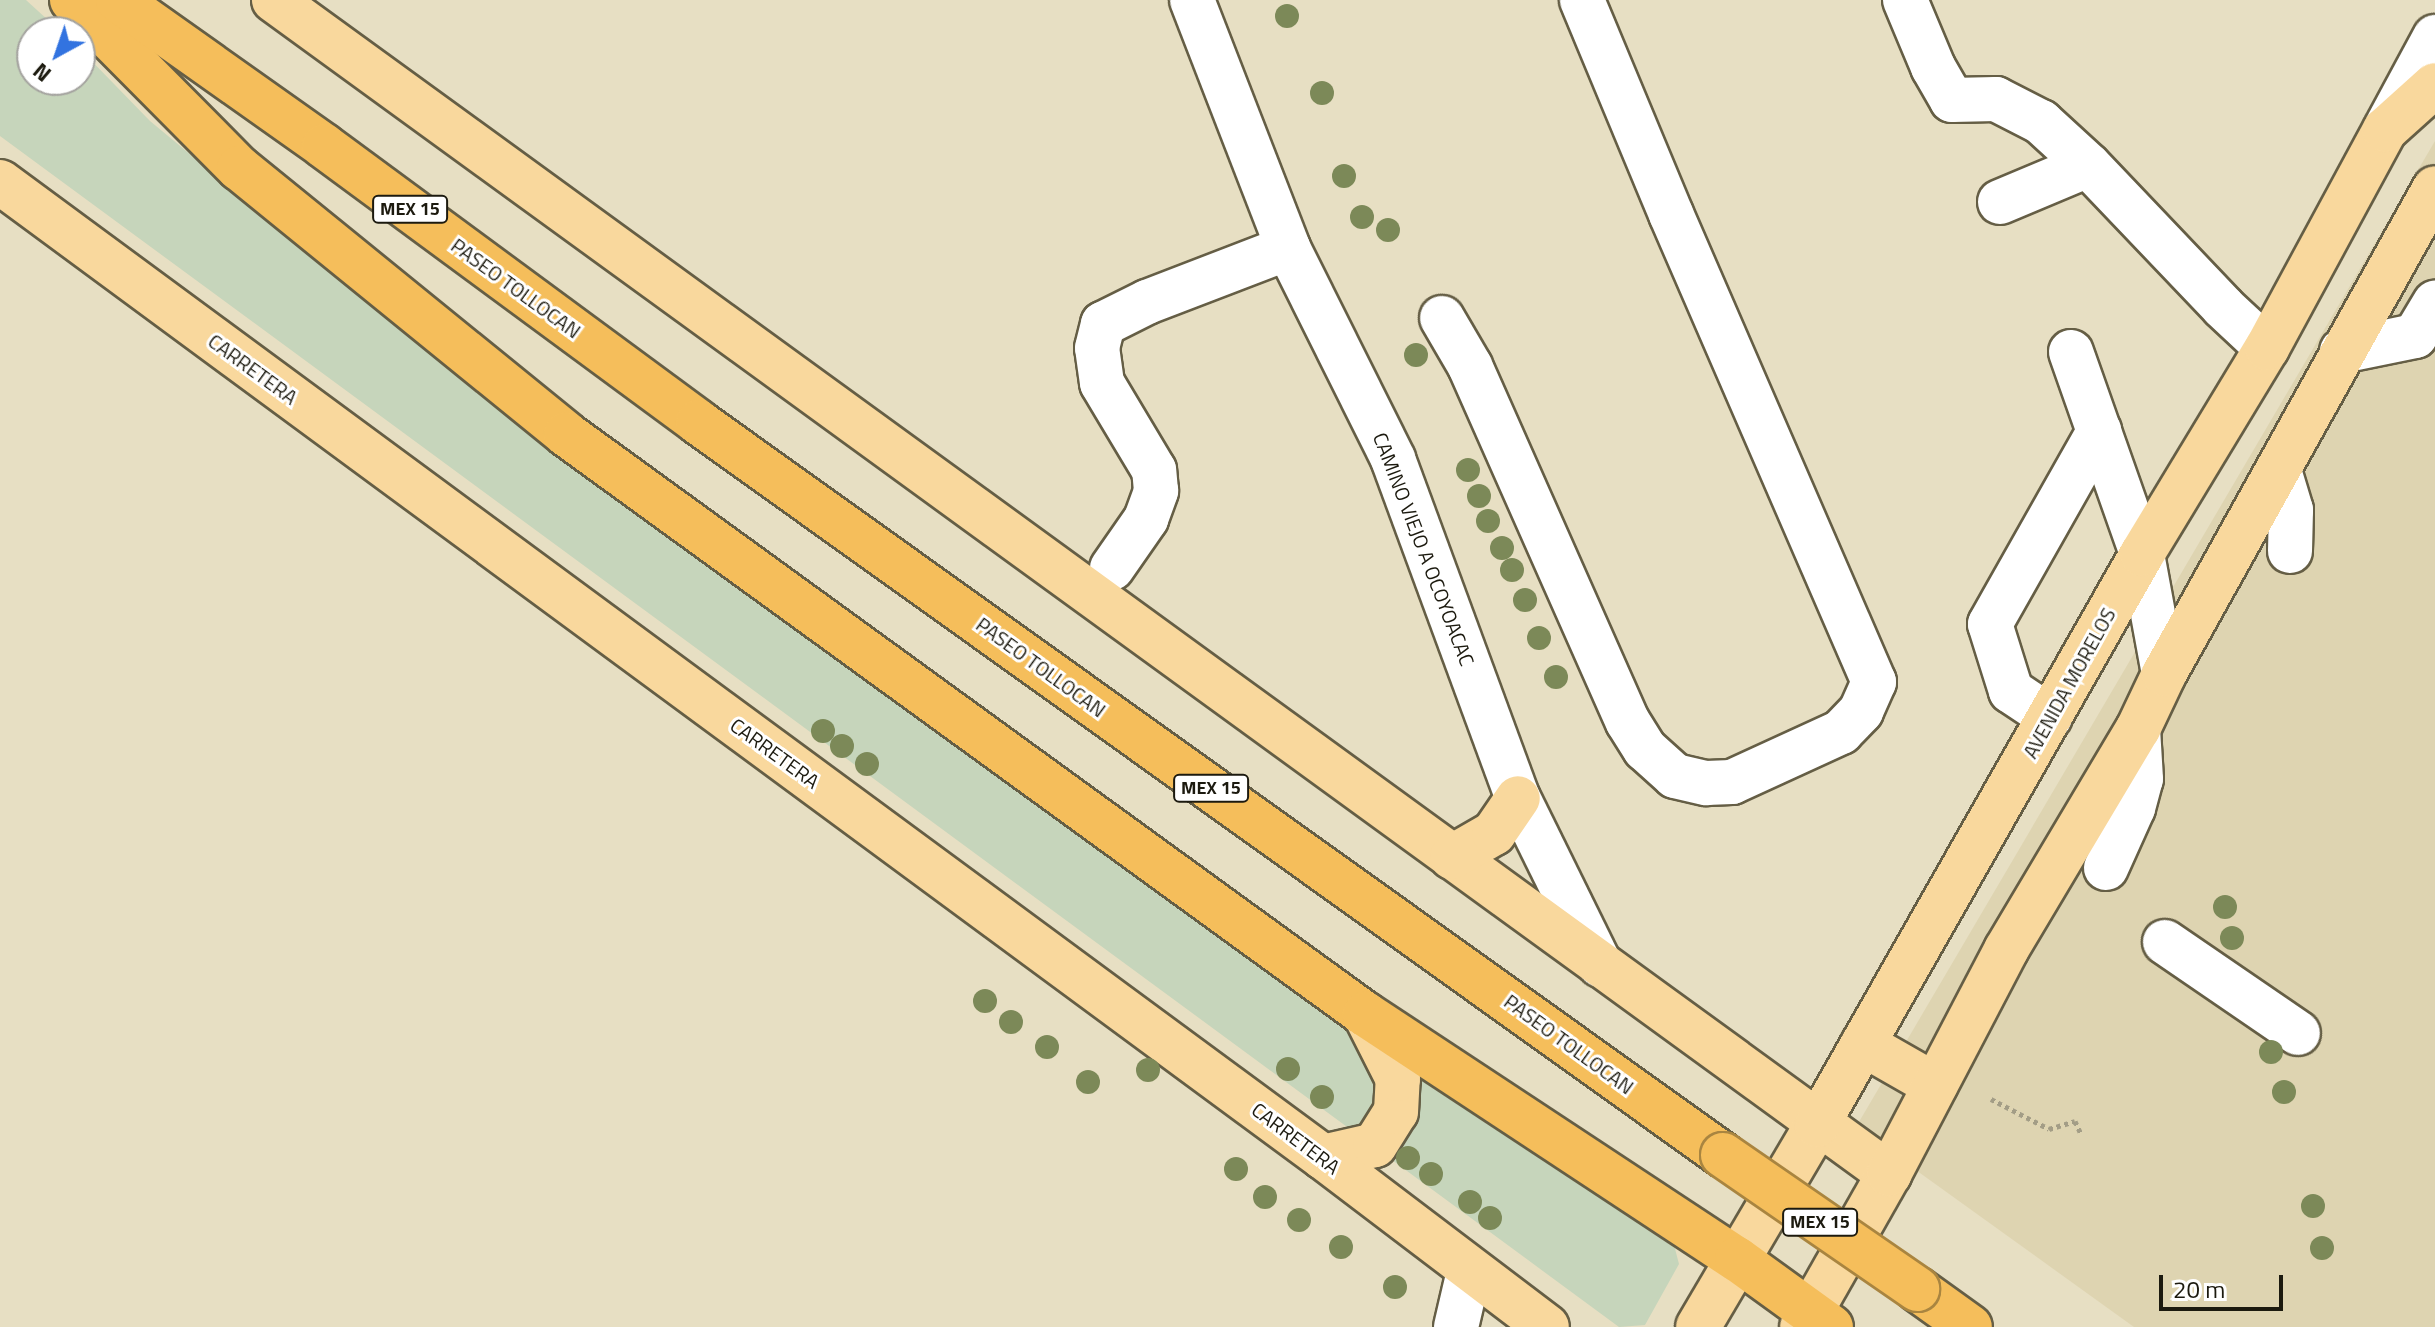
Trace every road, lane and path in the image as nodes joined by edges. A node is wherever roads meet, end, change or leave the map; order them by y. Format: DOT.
graph roads {
  1 [pos="72,0"];
  2 [pos="118,0"];
  3 [pos="274,0"];
  4 [pos="1192,0"];
  5 [pos="1582,0"];
  6 [pos="1895,0"];
  7 [pos="1905,0"];
  8 [pos="2435,37"];
  9 [pos="2435,85"];
  10 [pos="1940,87"];
  11 [pos="2385,130"];
  12 [pos="2088,165"];
  13 [pos="0,182"];
  14 [pos="2435,188"];
  15 [pos="2000,202"];
  16 [pos="1288,248"];
  17 [pos="1442,318"];
  18 [pos="2425,320"];
  19 [pos="2267,348"];
  20 [pos="2342,351"];
  21 [pos="2071,352"];
  22 [pos="2099,431"];
  23 [pos="2279,470"];
  24 [pos="2290,551"];
  25 [pos="2142,554"];
  26 [pos="1112,568"];
  27 [pos="2164,674"];
  28 [pos="2050,717"];
  29 [pos="2138,729"];
  30 [pos="1518,798"];
  31 [pos="1452,857"];
  32 [pos="2106,868"];
  33 [pos="2165,942"];
  34 [pos="1600,965"];
  35 [pos="1365,1014"];
  36 [pos="2298,1033"];
  37 [pos="1863,1044"];
  38 [pos="1935,1085"];
  39 [pos="1991,1099"];
  40 [pos="1817,1125"];
  41 [pos="2081,1134"];
  42 [pos="1323,1157"];
  43 [pos="1889,1174"];
  44 [pos="1737,1259"];
  45 [pos="1469,1271"];
  46 [pos="1814,1322"];
  47 [pos="1456,1327"];
  48 [pos="1547,1327"];
  49 [pos="1698,1327"];
  50 [pos="1970,1327"];
  1 -- 35 [label="highway"];
  2 -- 50 [label="highway, PASEO TOLLOCAN / MEX 15, bridge"];
  3 -- 31 [label="main road"];
  4 -- 16 [label="street, CAMINO VIEJO A OCOYOACAC"];
  5 -- 17 [label="street"];
  6 -- 10 [label="street"];
  7 -- 10 [label="street"];
  8 -- 11 [label="street, AVENIDA MORELOS"];
  9 -- 11 [label="main road"];
  10 -- 12 [label="street"];
  11 -- 19 [label="main road, AVENIDA MORELOS"];
  12 -- 15 [label="street"];
  12 -- 19 [label="street"];
  13 -- 42 [label="main road, CARRETERA"];
  14 -- 20 [label="main road"];
  16 -- 26 [label="street"];
  16 -- 30 [label="street, CAMINO VIEJO A OCOYOACAC"];
  18 -- 20 [label="street"];
  19 -- 25 [label="main road, AVENIDA MORELOS"];
  20 -- 23 [label="main road"];
  21 -- 22 [label="street"];
  22 -- 25 [label="street"];
  22 -- 28 [label="street"];
  23 -- 24 [label="street"];
  23 -- 27 [label="main road"];
  25 -- 27 [label="street"];
  25 -- 28 [label="main road, AVENIDA MORELOS"];
  27 -- 29 [label="main road"];
  28 -- 37 [label="main road, AVENIDA MORELOS"];
  29 -- 32 [label="street"];
  29 -- 38 [label="main road"];
  30 -- 31 [label="main road"];
  30 -- 34 [label="street, CAMINO VIEJO A OCOYOACAC"];
  31 -- 34 [label="main road"];
  33 -- 36 [label="street"];
  34 -- 40 [label="main road"];
  35 -- 42 [label="main road"];
  35 -- 44 [label="highway"];
  37 -- 38 [label="main road"];
  37 -- 40 [label="main road, AVENIDA MORELOS"];
  38 -- 43 [label="main road"];
  39 -- 41 [label="path"];
  40 -- 43 [label="main road"];
  40 -- 44 [label="main road, AVENIDA MORELOS"];
  42 -- 45 [label="main road, CARRETERA"];
  43 -- 46 [label="main road"];
  44 -- 46 [label="highway"];
  44 -- 49 [label="main road, AVENIDA MORELOS"];
  45 -- 47 [label="street"];
  45 -- 48 [label="main road, CARRETERA"];
}
